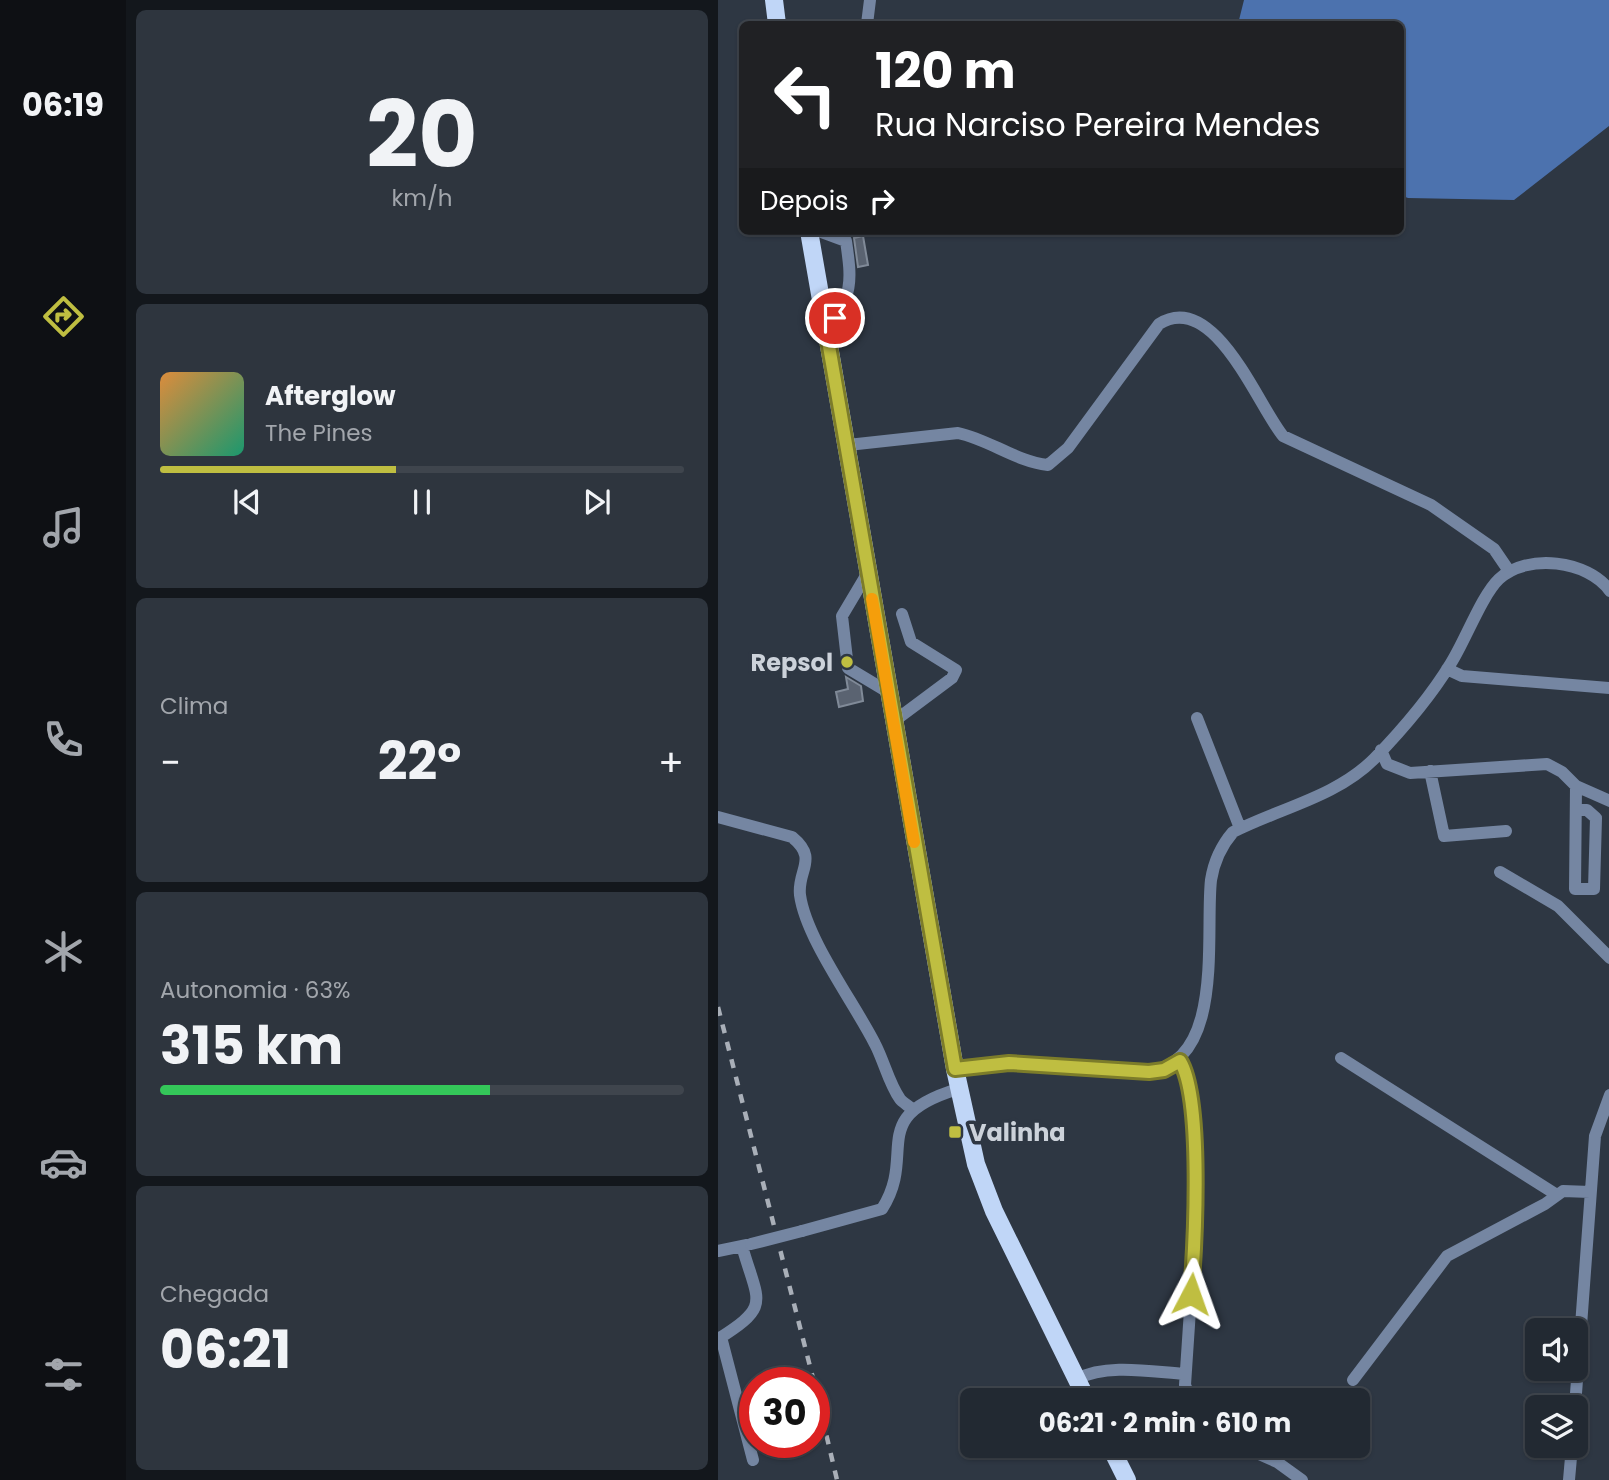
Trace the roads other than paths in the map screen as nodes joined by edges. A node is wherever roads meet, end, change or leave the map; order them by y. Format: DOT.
graph roads {
  1 [pos="774,0"];
  2 [pos="870,0"];
  3 [pos="778,21"];
  4 [pos="867,21"];
  5 [pos="810,235"];
  6 [pos="830,235"];
  7 [pos="826,329"];
  8 [pos="848,445"];
  9 [pos="1509,571"];
  10 [pos="867,574"];
  11 [pos="1609,591"];
  12 [pos="902,614"];
  13 [pos="1447,669"];
  14 [pos="1609,688"];
  15 [pos="888,692"];
  16 [pos="1198,718"];
  17 [pos="893,722"];
  18 [pos="1381,750"];
  19 [pos="1430,771"];
  20 [pos="1576,786"];
  21 [pos="1609,801"];
  22 [pos="1577,810"];
  23 [pos="718,817"];
  24 [pos="1240,828"];
  25 [pos="1506,831"];
  26 [pos="1500,872"];
  27 [pos="1609,958"];
  28 [pos="1341,1058"];
  29 [pos="1180,1061"];
  30 [pos="955,1069"];
  31 [pos="958,1088"];
  32 [pos="1609,1095"];
  33 [pos="912,1109"];
  34 [pos="1590,1192"];
  35 [pos="1557,1195"];
  36 [pos="746,1245"];
  37 [pos="718,1251"];
  38 [pos="720,1338"];
  39 [pos="1185,1374"];
  40 [pos="1077,1379"];
  41 [pos="1353,1380"];
  42 [pos="1081,1388"];
  43 [pos="1188,1388"];
  44 [pos="1576,1395"];
  45 [pos="1116,1458"];
  46 [pos="1268,1458"];
  47 [pos="1571,1458"];
  48 [pos="753,1460"];
  49 [pos="1127,1480"];
  50 [pos="1302,1480"];
  51 [pos="1569,1480"];
  1 -- 3 [label="main road"];
  2 -- 4 [label="street"];
  5 -- 7 [label="main road"];
  6 -- 7 [label="street"];
  7 -- 8 [label="main road"];
  8 -- 9 [label="street"];
  8 -- 10 [label="main road"];
  9 -- 11 [label="street"];
  9 -- 13 [label="street"];
  10 -- 15 [label="main road"];
  10 -- 15 [label="street"];
  12 -- 17 [label="street"];
  13 -- 14 [label="street"];
  13 -- 18 [label="street"];
  15 -- 17 [label="main road"];
  16 -- 24 [label="street"];
  17 -- 30 [label="main road"];
  18 -- 19 [label="street"];
  18 -- 24 [label="street"];
  19 -- 20 [label="street"];
  19 -- 25 [label="street"];
  20 -- 21 [label="street"];
  20 -- 22 [label="street"];
  22 -- 22 [label="street"];
  23 -- 33 [label="street"];
  24 -- 29 [label="street"];
  26 -- 27 [label="street"];
  28 -- 35 [label="street"];
  29 -- 30 [label="street"];
  29 -- 39 [label="street"];
  30 -- 31 [label="main road"];
  31 -- 33 [label="street"];
  31 -- 40 [label="main road"];
  32 -- 34 [label="street"];
  33 -- 36 [label="street, bridge"];
  34 -- 35 [label="street"];
  34 -- 44 [label="street"];
  35 -- 41 [label="street"];
  36 -- 37 [label="street"];
  36 -- 38 [label="street"];
  38 -- 48 [label="street"];
  39 -- 40 [label="street"];
  39 -- 43 [label="street"];
  40 -- 42 [label="main road"];
  45 -- 49 [label="main road"];
  46 -- 50 [label="street"];
  47 -- 51 [label="street"];
}
